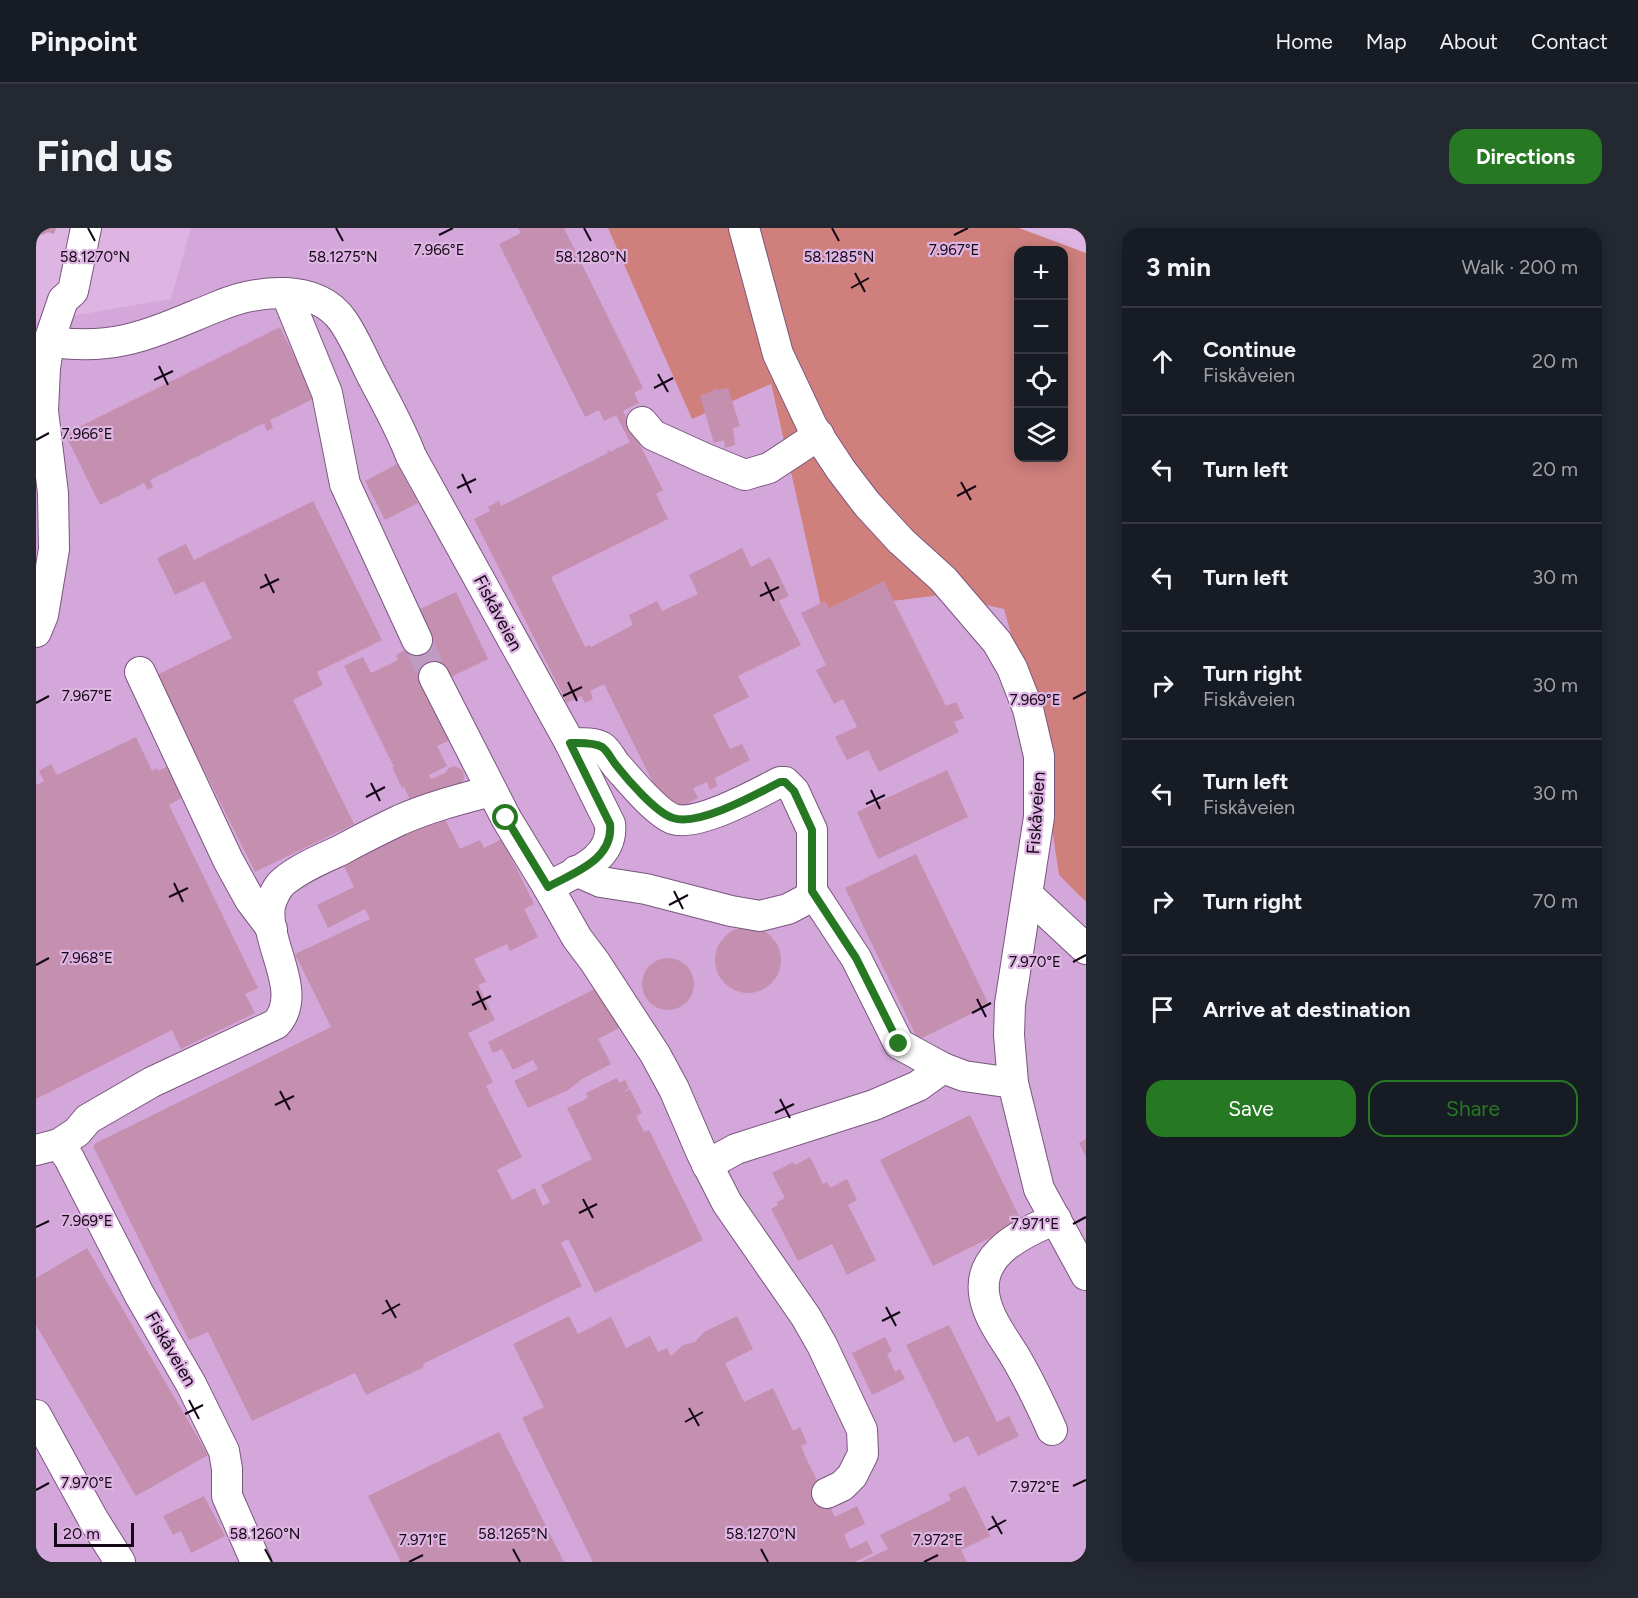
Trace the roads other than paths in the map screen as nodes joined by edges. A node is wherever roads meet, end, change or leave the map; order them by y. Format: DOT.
graph roads {
  1 [pos="66,228"];
  2 [pos="86,228"];
  3 [pos="744,228"];
  4 [pos="286,293"];
  5 [pos="63,300"];
  6 [pos="49,341"];
  7 [pos="642,422"];
  8 [pos="819,435"];
  9 [pos="36,632"];
  10 [pos="417,640"];
  11 [pos="140,672"];
  12 [pos="434,677"];
  13 [pos="570,743"];
  14 [pos="491,791"];
  15 [pos="576,871"];
  16 [pos="548,887"];
  17 [pos="812,891"];
  18 [pos="1029,896"];
  19 [pos="272,929"];
  20 [pos="1086,949"];
  21 [pos="943,1068"];
  22 [pos="1013,1083"];
  23 [pos="48,1147"];
  24 [pos="708,1165"];
  25 [pos="1056,1219"];
  26 [pos="1086,1275"];
  27 [pos="36,1415"];
  28 [pos="1052,1430"];
  29 [pos="827,1493"];
  30 [pos="120,1562"];
  31 [pos="256,1562"];
  1 -- 5 [label="lane"];
  2 -- 5 [label="lane"];
  3 -- 8 [label="lane, Fiskåveien"];
  4 -- 6 [label="lane, Fiskåveien"];
  4 -- 10 [label="lane"];
  4 -- 13 [label="lane, Fiskåveien"];
  5 -- 6 [label="lane"];
  6 -- 9 [label="lane"];
  7 -- 8 [label="lane"];
  8 -- 18 [label="lane, Fiskåveien"];
  11 -- 19 [label="lane, Fiskåveien"];
  12 -- 14 [label="lane"];
  13 -- 15 [label="lane, Fiskåveien"];
  13 -- 17 [label="lane"];
  14 -- 16 [label="lane"];
  14 -- 19 [label="lane, Fiskåveien"];
  15 -- 16 [label="lane"];
  15 -- 17 [label="lane"];
  16 -- 24 [label="lane"];
  17 -- 21 [label="lane"];
  18 -- 20 [label="lane"];
  18 -- 22 [label="lane, Fiskåveien"];
  19 -- 23 [label="lane, Fiskåveien"];
  21 -- 22 [label="lane"];
  21 -- 24 [label="lane"];
  22 -- 25 [label="lane, Fiskåveien"];
  23 -- 31 [label="lane, Fiskåveien"];
  24 -- 29 [label="lane"];
  25 -- 26 [label="lane, Fiskåveien"];
  25 -- 28 [label="lane"];
  27 -- 30 [label="lane"];
}
